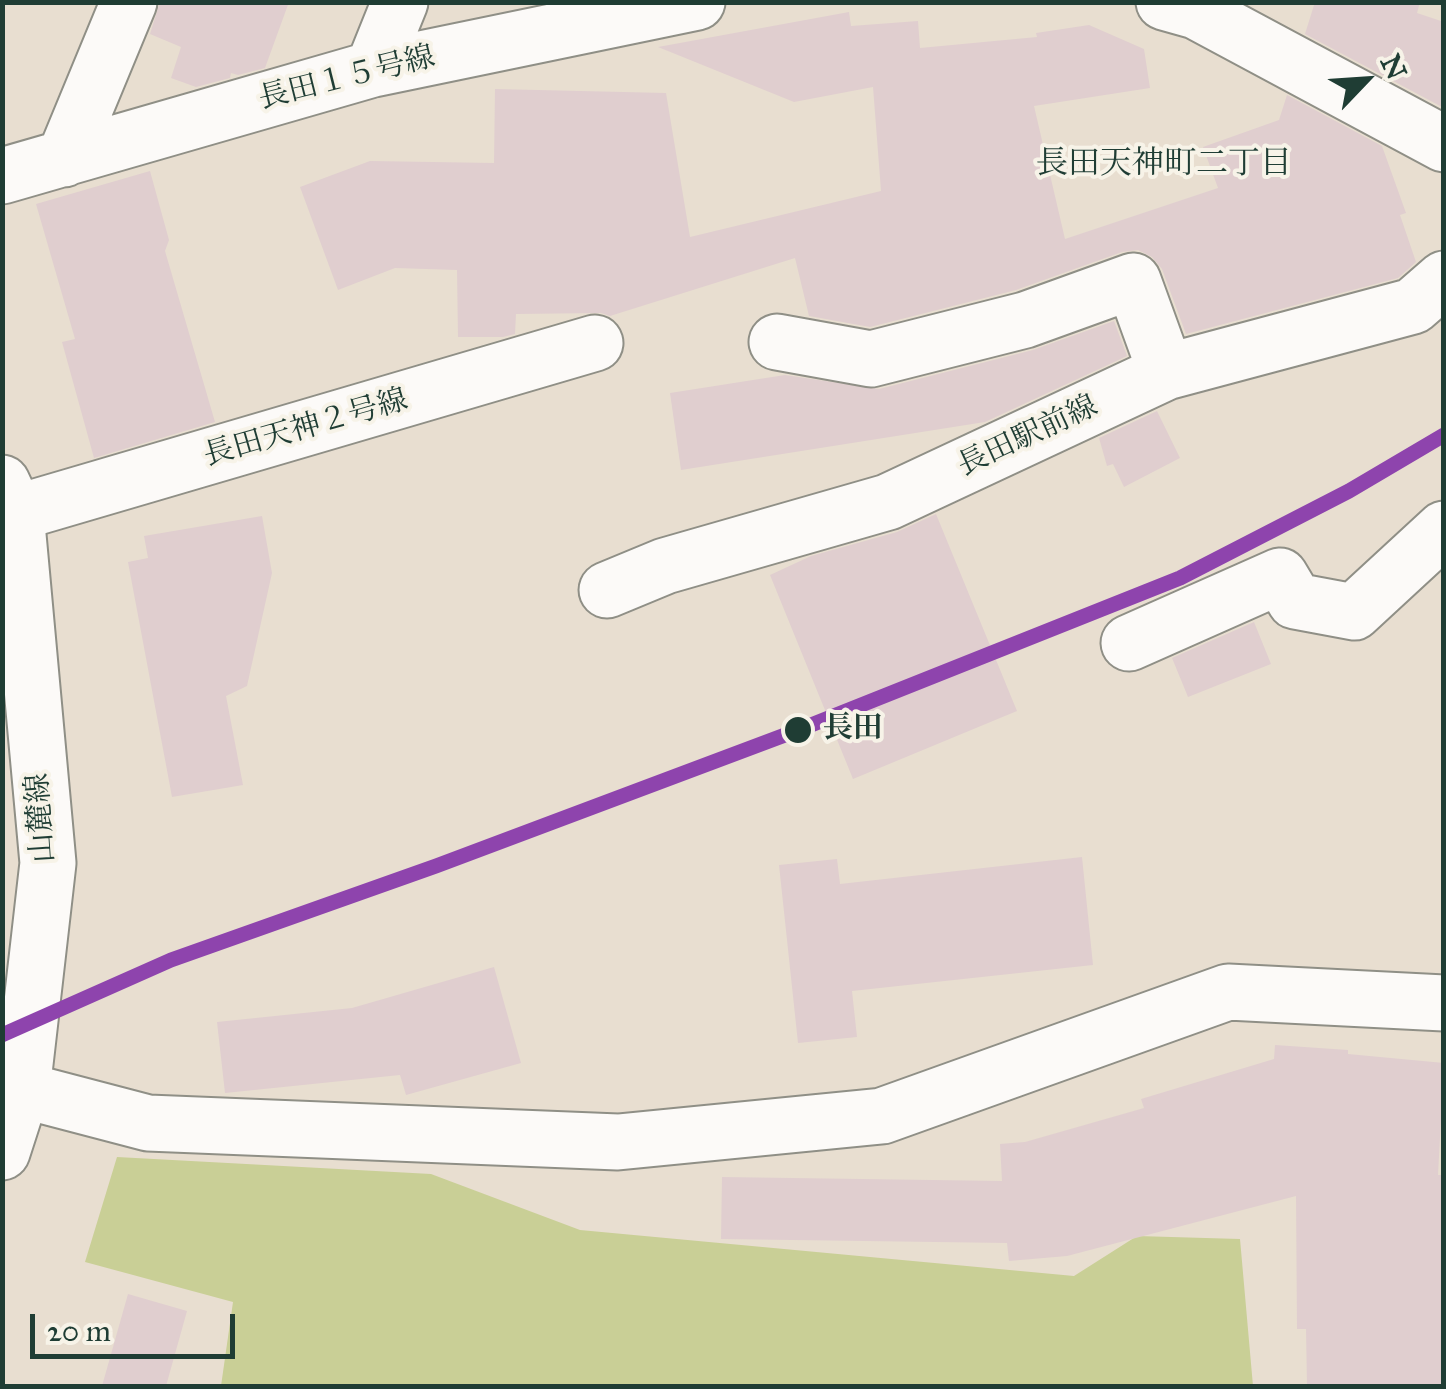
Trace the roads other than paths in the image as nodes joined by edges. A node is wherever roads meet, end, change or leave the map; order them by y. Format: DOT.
graph roads {
  1 [pos="130,2"];
  2 [pos="400,2"];
  3 [pos="697,2"];
  4 [pos="1187,5"];
  5 [pos="372,69"];
  6 [pos="1444,144"];
  7 [pos="64,159"];
  8 [pos="2,176"];
  9 [pos="1433,310"];
  10 [pos="777,342"];
  11 [pos="595,343"];
  12 [pos="1166,372"];
  13 [pos="9,498"];
  14 [pos="1444,529"];
  15 [pos="607,590"];
  16 [pos="1129,643"];
  17 [pos="1444,1003"];
  18 [pos="22,1090"];
  19 [pos="2,1152"];
  1 -- 7 [label="street"];
  2 -- 5 [label="street"];
  3 -- 5 [label="street, 長田１５号線"];
  4 -- 6 [label="street"];
  5 -- 7 [label="street, 長田１５号線"];
  7 -- 8 [label="street, 長田１５号線"];
  9 -- 12 [label="street, 長田駅前線"];
  10 -- 12 [label="street"];
  11 -- 13 [label="street, 長田天神２号線"];
  12 -- 15 [label="street, 長田駅前線"];
  13 -- 18 [label="street, 山麓線"];
  14 -- 16 [label="street"];
  17 -- 18 [label="street"];
  18 -- 19 [label="street, 山麓線"];
}
